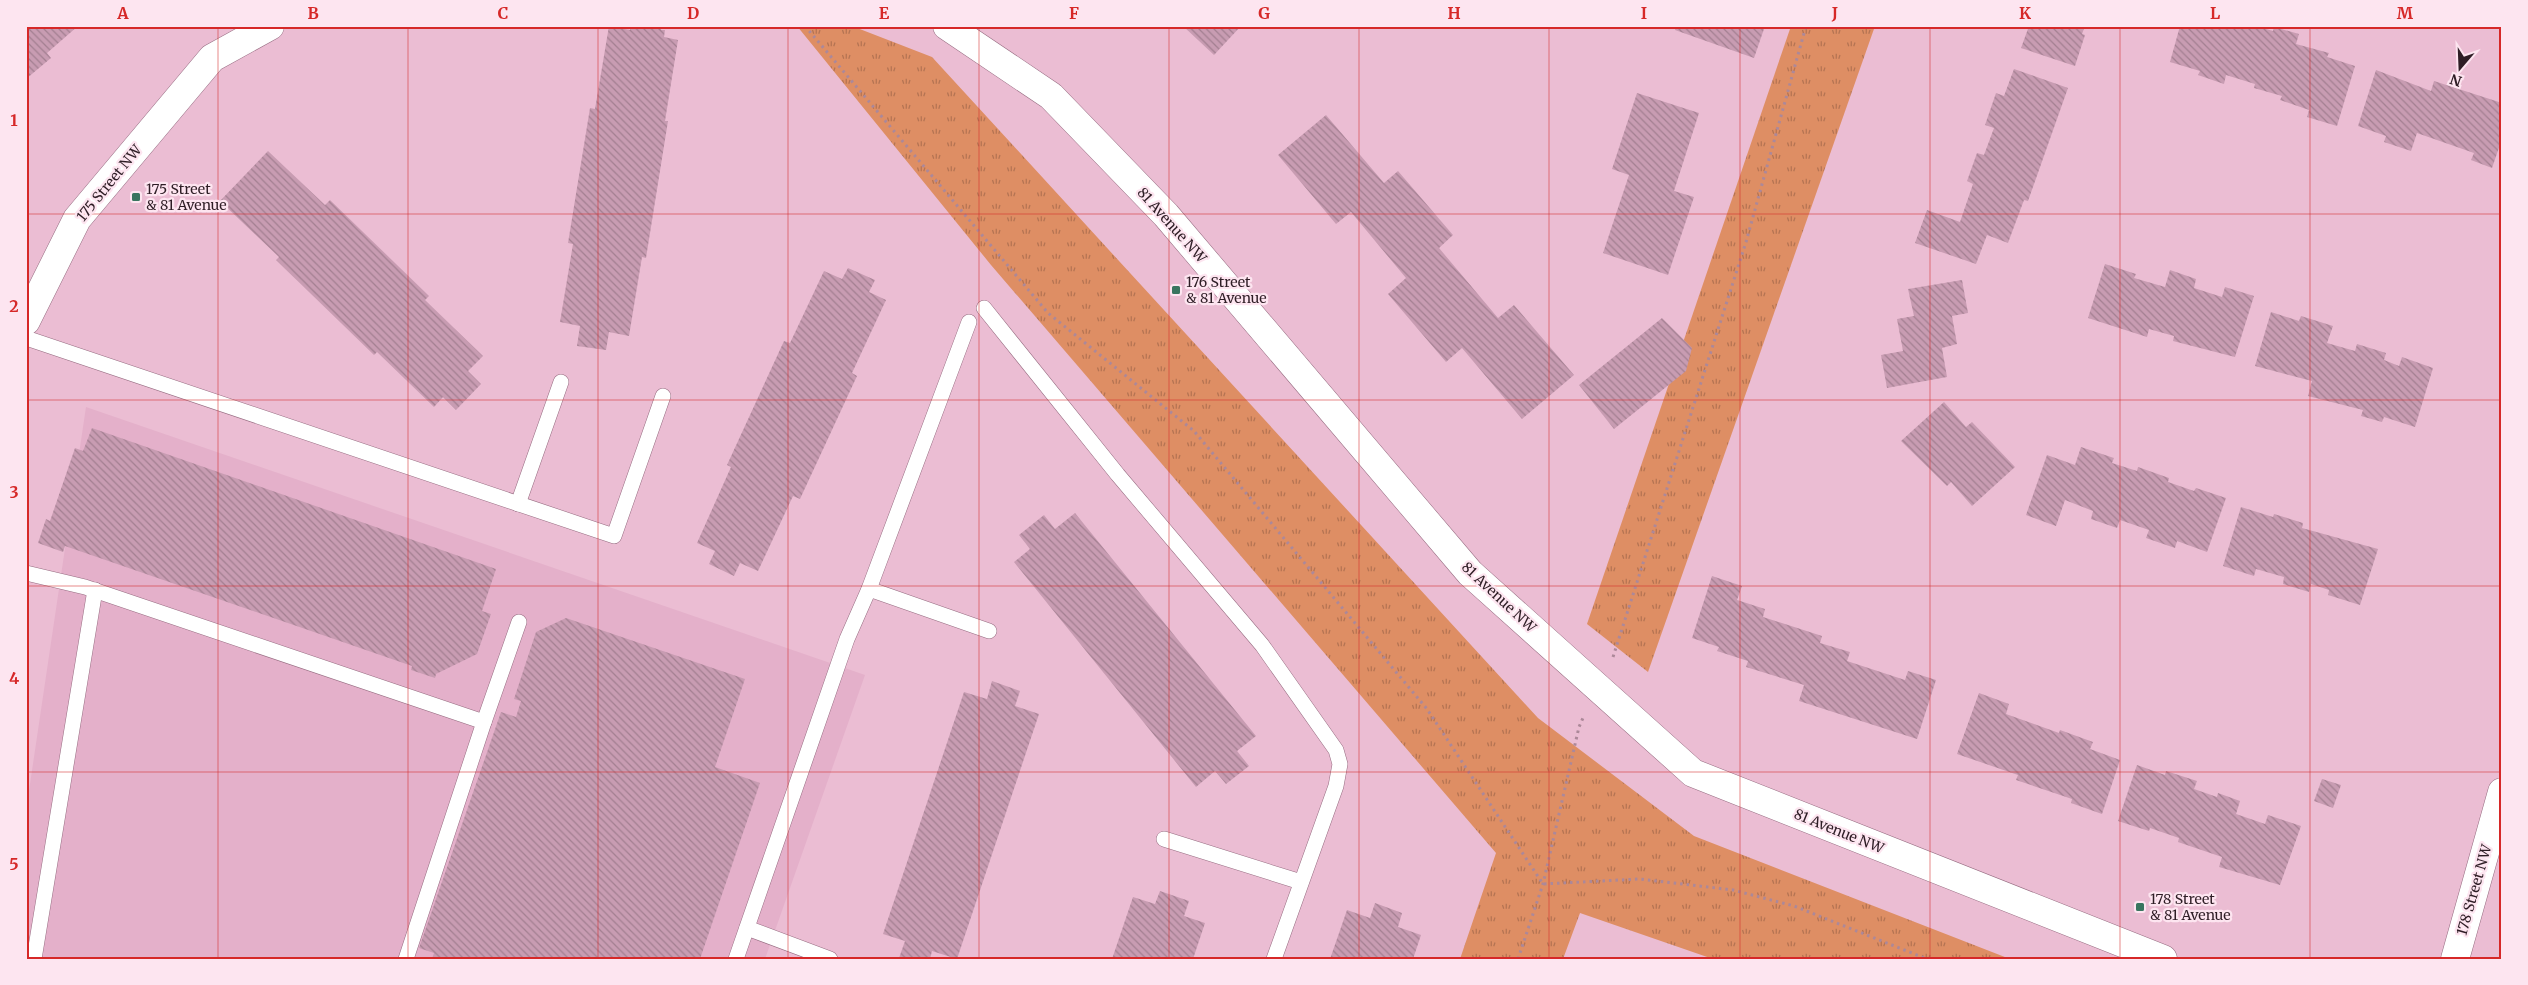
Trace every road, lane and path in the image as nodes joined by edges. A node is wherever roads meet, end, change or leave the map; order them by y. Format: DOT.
graph roads {
  1 [pos="270,26"];
  2 [pos="805,26"];
  3 [pos="947,26"];
  4 [pos="1806,26"];
  5 [pos="984,308"];
  6 [pos="26,321"];
  7 [pos="969,322"];
  8 [pos="26,338"];
  9 [pos="561,382"];
  10 [pos="663,396"];
  11 [pos="518,504"];
  12 [pos="26,573"];
  13 [pos="869,589"];
  14 [pos="95,590"];
  15 [pos="519,622"];
  16 [pos="989,631"];
  17 [pos="1598,688"];
  18 [pos="484,722"];
  19 [pos="2502,792"];
  20 [pos="1164,839"];
  21 [pos="1301,882"];
  22 [pos="1543,884"];
  23 [pos="747,928"];
  24 [pos="34,959"];
  25 [pos="406,959"];
  26 [pos="736,959"];
  27 [pos="830,959"];
  28 [pos="1274,959"];
  29 [pos="1518,959"];
  30 [pos="1927,959"];
  31 [pos="2162,959"];
  32 [pos="2455,959"];
  1 -- 6 [label="street, 175 Street NW"];
  2 -- 22 [label="path"];
  3 -- 17 [label="street, 81 Avenue NW"];
  4 -- 17 [label="path"];
  5 -- 21 [label="lane"];
  7 -- 13 [label="lane"];
  8 -- 11 [label="lane"];
  9 -- 11 [label="lane"];
  10 -- 11 [label="lane"];
  12 -- 14 [label="lane"];
  13 -- 16 [label="lane"];
  13 -- 23 [label="lane"];
  14 -- 18 [label="lane"];
  14 -- 24 [label="lane"];
  15 -- 18 [label="lane"];
  17 -- 22 [label="path"];
  17 -- 31 [label="street, 81 Avenue NW"];
  18 -- 25 [label="lane"];
  19 -- 32 [label="street, 178 Street NW"];
  20 -- 21 [label="lane"];
  21 -- 28 [label="lane"];
  22 -- 29 [label="path"];
  22 -- 30 [label="path"];
  23 -- 26 [label="lane"];
  23 -- 27 [label="lane"];
}
